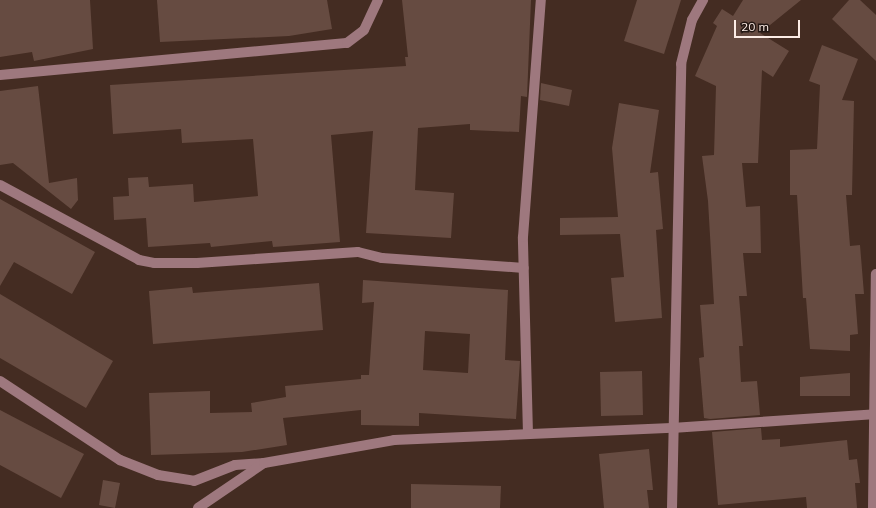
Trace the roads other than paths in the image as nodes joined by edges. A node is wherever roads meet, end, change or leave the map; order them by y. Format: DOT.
graph roads {
  1 [pos="378,0"];
  2 [pos="541,0"];
  3 [pos="703,0"];
  4 [pos="0,75"];
  5 [pos="0,185"];
  6 [pos="524,268"];
  7 [pos="876,274"];
  8 [pos="0,381"];
  9 [pos="874,415"];
  10 [pos="672,428"];
  11 [pos="528,434"];
  12 [pos="264,463"];
  13 [pos="198,508"];
  14 [pos="672,508"];
  15 [pos="873,508"];
  1 -- 4 [label="street"];
  2 -- 6 [label="street"];
  3 -- 10 [label="street"];
  5 -- 6 [label="street"];
  6 -- 11 [label="street"];
  7 -- 9 [label="street"];
  8 -- 12 [label="street"];
  9 -- 10 [label="street"];
  9 -- 15 [label="street"];
  10 -- 11 [label="street"];
  10 -- 14 [label="street"];
  11 -- 12 [label="street"];
  12 -- 13 [label="street"];
}
